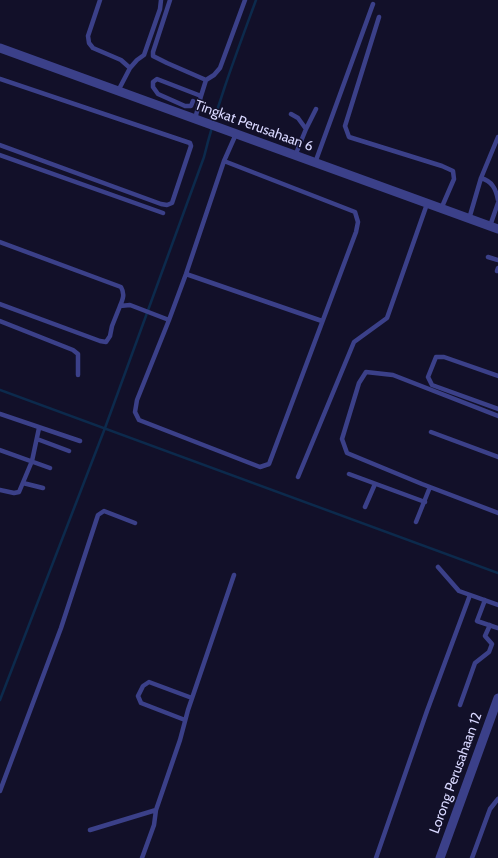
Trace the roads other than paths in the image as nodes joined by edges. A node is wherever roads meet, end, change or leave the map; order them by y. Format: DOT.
graph roads {
  1 [pos="100,0"];
  2 [pos="161,0"];
  3 [pos="170,0"];
  4 [pos="245,0"];
  5 [pos="373,4"];
  6 [pos="379,17"];
  7 [pos="0,48"];
  8 [pos="130,68"];
  9 [pos="0,79"];
  10 [pos="206,80"];
  11 [pos="118,91"];
  12 [pos="201,96"];
  13 [pos="193,101"];
  14 [pos="316,109"];
  15 [pos="291,114"];
  16 [pos="195,119"];
  17 [pos="306,129"];
  18 [pos="236,134"];
  19 [pos="498,137"];
  20 [pos="0,145"];
  21 [pos="0,155"];
  22 [pos="295,156"];
  23 [pos="224,161"];
  24 [pos="315,163"];
  25 [pos="481,178"];
  26 [pos="498,199"];
  27 [pos="498,203"];
  28 [pos="427,204"];
  29 [pos="441,209"];
  30 [pos="163,213"];
  31 [pos="468,219"];
  32 [pos="494,228"];
  33 [pos="0,242"];
  34 [pos="488,257"];
  35 [pos="498,260"];
  36 [pos="186,274"];
  37 [pos="0,304"];
  38 [pos="120,306"];
  39 [pos="169,320"];
  40 [pos="0,321"];
  41 [pos="322,321"];
  42 [pos="78,375"];
  43 [pos="498,376"];
  44 [pos="498,409"];
  45 [pos="0,414"];
  46 [pos="498,416"];
  47 [pos="39,428"];
  48 [pos="432,432"];
  49 [pos="36,439"];
  50 [pos="80,441"];
  51 [pos="0,450"];
  52 [pos="69,451"];
  53 [pos="498,456"];
  54 [pos="32,461"];
  55 [pos="50,468"];
  56 [pos="349,474"];
  57 [pos="298,477"];
  58 [pos="23,483"];
  59 [pos="375,484"];
  60 [pos="43,488"];
  61 [pos="430,488"];
  62 [pos="0,490"];
  63 [pos="425,502"];
  64 [pos="365,507"];
  65 [pos="498,513"];
  66 [pos="416,522"];
  67 [pos="135,523"];
  68 [pos="438,567"];
  69 [pos="234,575"];
  70 [pos="470,595"];
  71 [pos="485,600"];
  72 [pos="498,604"];
  73 [pos="490,625"];
  74 [pos="498,628"];
  75 [pos="192,698"];
  76 [pos="498,698"];
  77 [pos="460,705"];
  78 [pos="185,720"];
  79 [pos="0,790"];
  80 [pos="498,799"];
  81 [pos="156,810"];
  82 [pos="90,830"];
  83 [pos="142,858"];
  84 [pos="376,858"];
  85 [pos="440,858"];
  86 [pos="472,858"];
  1 -- 8 [label="lane"];
  2 -- 8 [label="lane"];
  3 -- 10 [label="lane"];
  4 -- 10 [label="lane"];
  5 -- 24 [label="lane"];
  6 -- 29 [label="lane"];
  7 -- 11 [label="street, Tingkat Perusahaan 6"];
  8 -- 11 [label="lane"];
  9 -- 20 [label="lane"];
  10 -- 12 [label="lane"];
  11 -- 16 [label="street, Tingkat Perusahaan 6"];
  12 -- 13 [label="lane"];
  12 -- 16 [label="lane"];
  14 -- 17 [label="lane"];
  15 -- 17 [label="lane"];
  16 -- 18 [label="street, Tingkat Perusahaan 6"];
  17 -- 22 [label="lane"];
  18 -- 22 [label="street, Tingkat Perusahaan 6"];
  18 -- 23 [label="lane"];
  19 -- 25 [label="lane"];
  21 -- 30 [label="lane"];
  22 -- 24 [label="street, Tingkat Perusahaan 6"];
  23 -- 36 [label="lane"];
  23 -- 41 [label="lane"];
  24 -- 28 [label="street, Tingkat Perusahaan 6"];
  25 -- 26 [label="lane"];
  25 -- 31 [label="lane"];
  27 -- 32 [label="lane"];
  28 -- 29 [label="street, Tingkat Perusahaan 6"];
  28 -- 57 [label="lane"];
  29 -- 31 [label="street, Tingkat Perusahaan 6"];
  31 -- 32 [label="street, Tingkat Perusahaan 6"];
  33 -- 38 [label="lane"];
  34 -- 35 [label="lane"];
  36 -- 39 [label="lane"];
  36 -- 41 [label="lane"];
  37 -- 38 [label="lane"];
  38 -- 39 [label="lane"];
  39 -- 41 [label="lane"];
  40 -- 42 [label="lane"];
  43 -- 44 [label="lane"];
  45 -- 47 [label="lane"];
  46 -- 61 [label="lane"];
  47 -- 49 [label="lane"];
  47 -- 50 [label="lane"];
  48 -- 53 [label="lane"];
  49 -- 52 [label="lane"];
  49 -- 54 [label="lane"];
  51 -- 54 [label="lane"];
  54 -- 55 [label="lane"];
  54 -- 58 [label="lane"];
  56 -- 59 [label="lane"];
  58 -- 60 [label="lane"];
  58 -- 62 [label="lane"];
  59 -- 63 [label="lane"];
  59 -- 64 [label="lane"];
  61 -- 63 [label="lane"];
  61 -- 65 [label="lane"];
  63 -- 66 [label="lane"];
  67 -- 79 [label="lane"];
  68 -- 70 [label="lane"];
  69 -- 75 [label="lane"];
  70 -- 71 [label="lane"];
  70 -- 84 [label="lane"];
  71 -- 72 [label="lane"];
  71 -- 73 [label="lane"];
  73 -- 74 [label="lane"];
  73 -- 77 [label="lane"];
  75 -- 78 [label="lane"];
  75 -- 78 [label="lane"];
  76 -- 85 [label="street, Lorong Perusahaan 12"];
  78 -- 81 [label="lane"];
  80 -- 86 [label="lane"];
  81 -- 82 [label="lane"];
  81 -- 83 [label="lane"];
}
